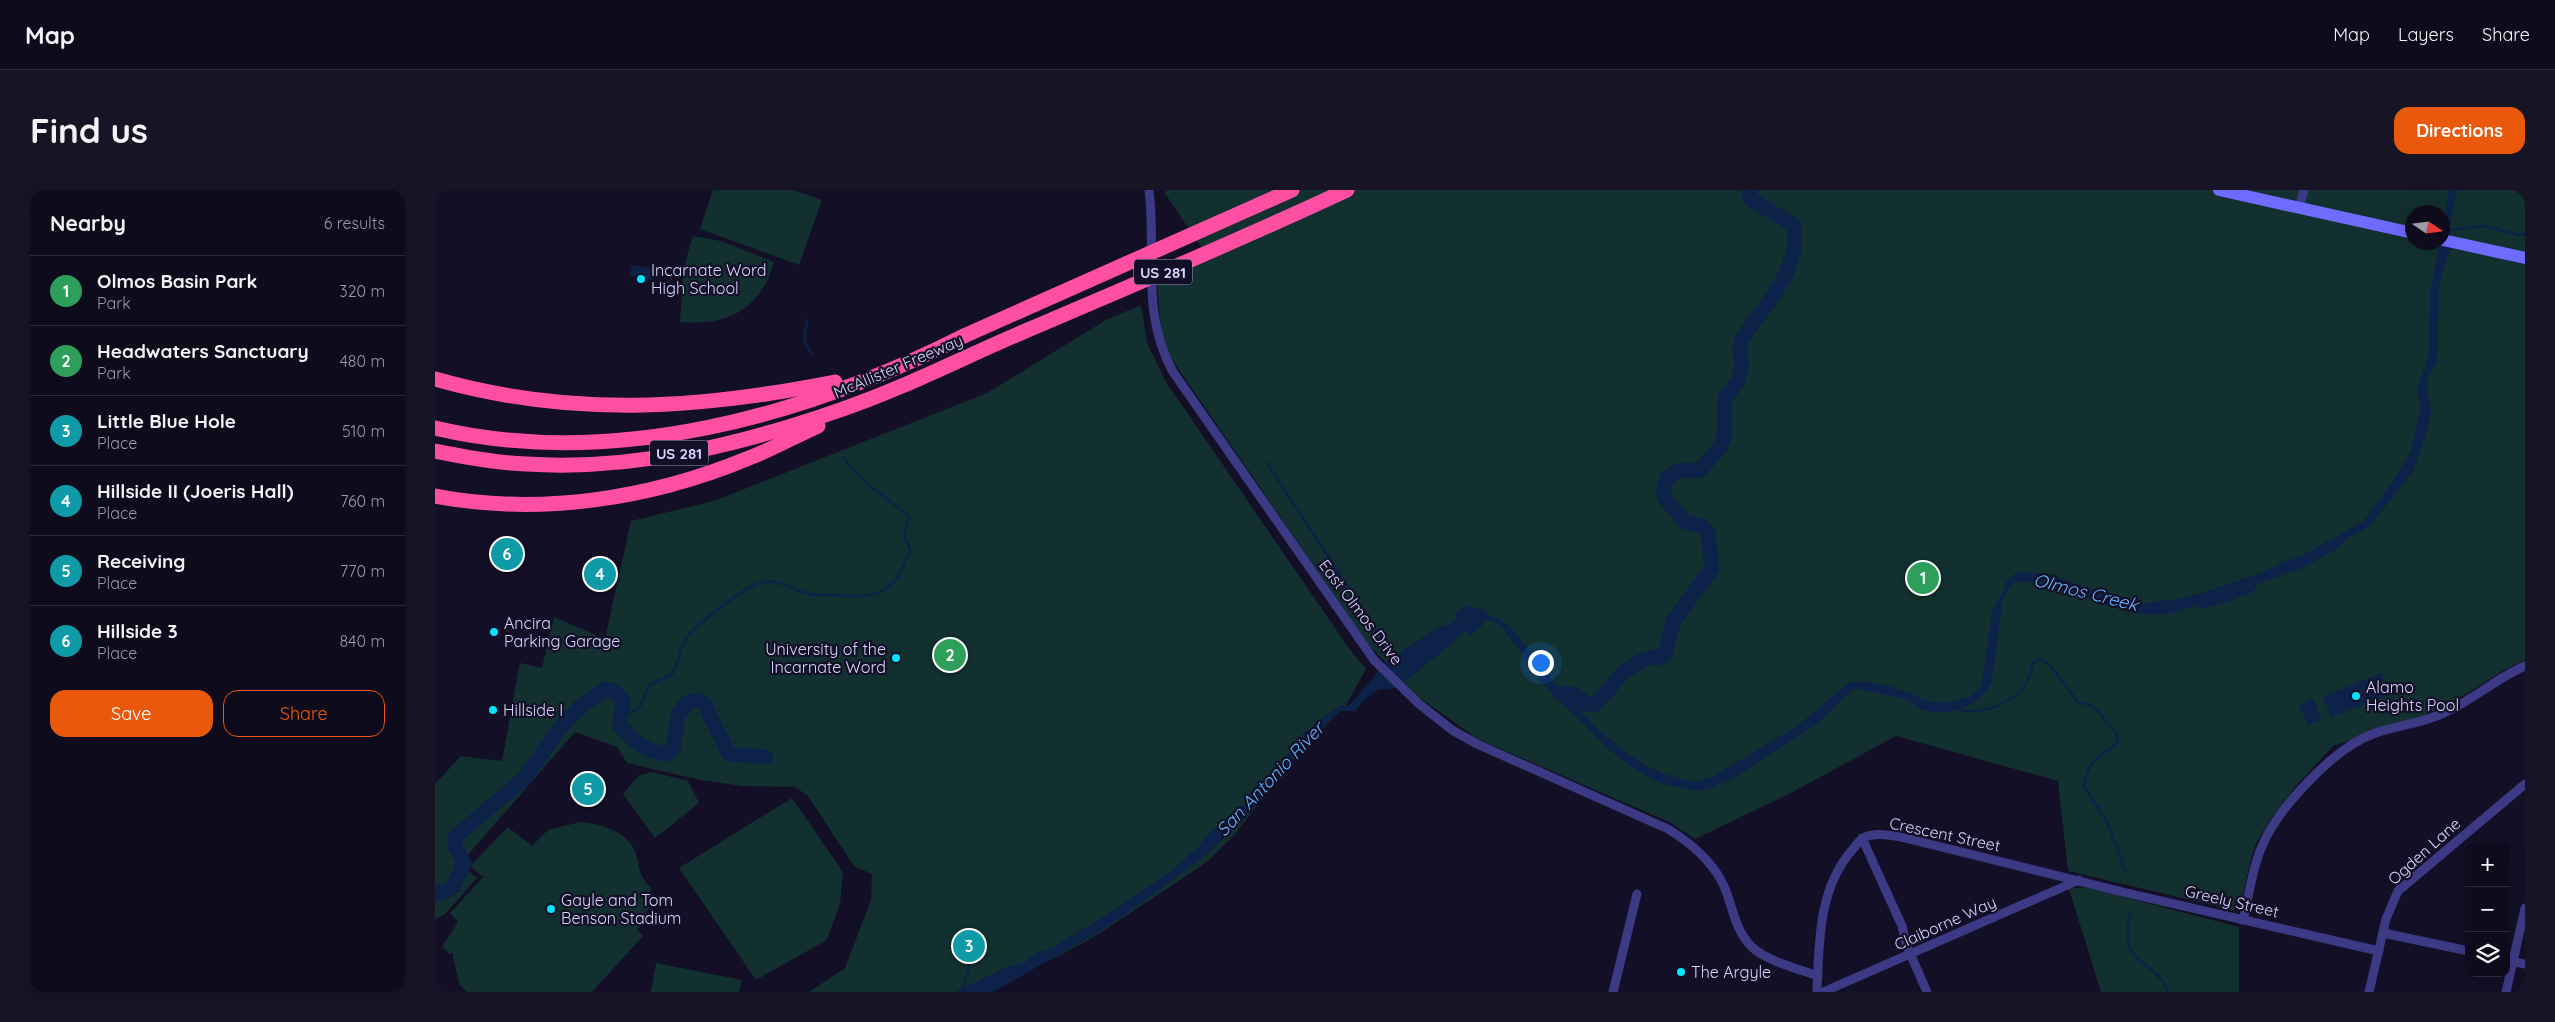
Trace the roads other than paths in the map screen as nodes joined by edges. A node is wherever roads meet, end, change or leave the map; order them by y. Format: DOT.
graph roads {
  1 [pos="1149,190"];
  2 [pos="1292,190"];
  3 [pos="1347,190"];
  4 [pos="2219,190"];
  5 [pos="2304,190"];
  6 [pos="2299,208"];
  7 [pos="2405,231"];
  8 [pos="2450,242"];
  9 [pos="2525,258"];
  10 [pos="886,372"];
  11 [pos="435,379"];
  12 [pos="912,381"];
  13 [pos="435,428"];
  14 [pos="435,451"];
  15 [pos="435,496"];
  16 [pos="2525,666"];
  17 [pos="2525,784"];
  18 [pos="1862,838"];
  19 [pos="2079,880"];
  20 [pos="1637,894"];
  21 [pos="2525,908"];
  22 [pos="2243,920"];
  23 [pos="2383,933"];
  24 [pos="2379,950"];
  25 [pos="2465,950"];
  26 [pos="1910,955"];
  27 [pos="2510,957"];
  28 [pos="2510,960"];
  29 [pos="2525,964"];
  30 [pos="1818,976"];
  31 [pos="2507,977"];
  32 [pos="1613,992"];
  33 [pos="1817,992"];
  34 [pos="1823,992"];
  35 [pos="1927,992"];
  36 [pos="2369,992"];
  37 [pos="2506,992"];
  1 -- 30 [label="street, East Olmos Drive"];
  2 -- 10 [label="highway, McAllister Freeway / US 281"];
  3 -- 12 [label="highway, McAllister Freeway / US 281"];
  4 -- 6 [label="street"];
  5 -- 6 [label="street"];
  6 -- 7 [label="street"];
  8 -- 9 [label="street"];
  10 -- 11 [label="highway"];
  10 -- 13 [label="highway, McAllister Freeway / US 281"];
  12 -- 14 [label="highway, McAllister Freeway / US 281"];
  12 -- 15 [label="highway"];
  16 -- 22 [label="street"];
  17 -- 23 [label="street, Ogden Lane"];
  18 -- 19 [label="street, Crescent Street"];
  18 -- 26 [label="street"];
  18 -- 30 [label="street"];
  19 -- 22 [label="street, Greely Street"];
  19 -- 26 [label="street, Claiborne Way"];
  20 -- 32 [label="street"];
  21 -- 27 [label="street"];
  22 -- 24 [label="street, Greely Street"];
  23 -- 24 [label="street, Ogden Lane"];
  23 -- 25 [label="street"];
  24 -- 36 [label="street, Ogden Lane"];
  26 -- 34 [label="street, Claiborne Way"];
  26 -- 35 [label="street"];
  28 -- 29 [label="street"];
  30 -- 33 [label="street"];
  31 -- 37 [label="street"];
}
